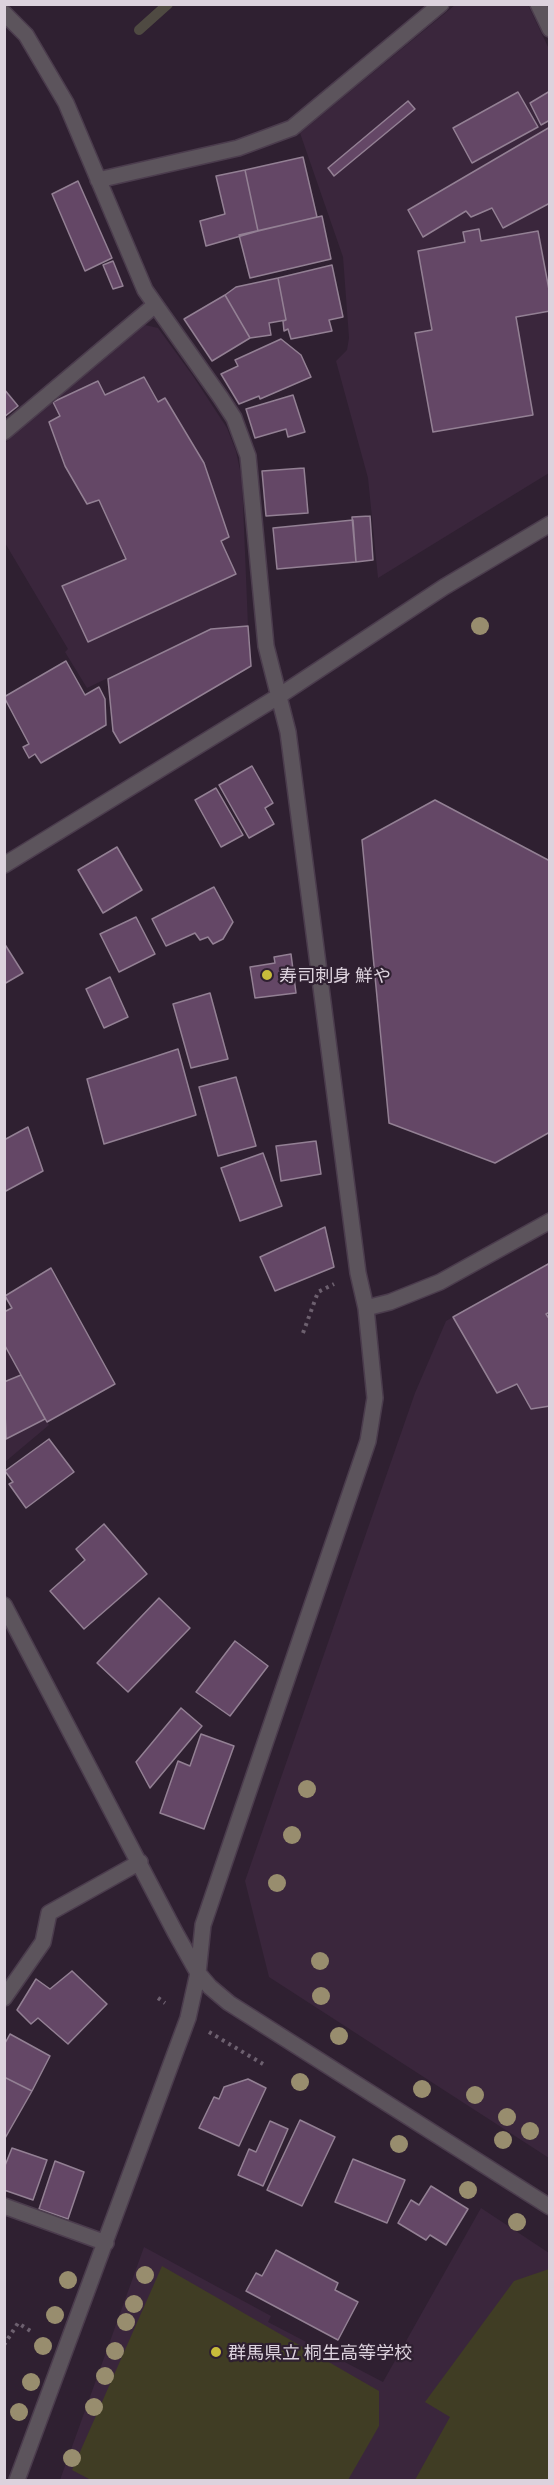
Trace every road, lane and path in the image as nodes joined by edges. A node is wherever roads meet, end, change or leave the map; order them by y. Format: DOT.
graph roads {
  1 [pos="441,4"];
  2 [pos="538,4"];
  3 [pos="4,13"];
  4 [pos="549,29"];
  5 [pos="99,180"];
  6 [pos="155,305"];
  7 [pos="4,432"];
  8 [pos="549,524"];
  9 [pos="279,696"];
  10 [pos="4,865"];
  11 [pos="549,1221"];
  12 [pos="337,1282"];
  13 [pos="366,1308"];
  14 [pos="303,1333"];
  15 [pos="4,1605"];
  16 [pos="140,1862"];
  17 [pos="198,1973"];
  18 [pos="4,1998"];
  19 [pos="4,2206"];
  20 [pos="549,2207"];
  21 [pos="106,2243"];
  22 [pos="32,2332"];
  23 [pos="4,2345"];
  24 [pos="17,2481"];
  1 -- 5 [label="street"];
  2 -- 4 [label="street"];
  3 -- 5 [label="street"];
  5 -- 6 [label="street"];
  6 -- 7 [label="street"];
  6 -- 9 [label="street"];
  8 -- 9 [label="street"];
  9 -- 10 [label="street"];
  9 -- 13 [label="street"];
  11 -- 13 [label="street"];
  12 -- 14 [label="path"];
  13 -- 17 [label="street"];
  15 -- 16 [label="street"];
  16 -- 17 [label="street"];
  16 -- 18 [label="street"];
  17 -- 20 [label="street"];
  17 -- 21 [label="street"];
  19 -- 21 [label="street"];
  21 -- 24 [label="street"];
  22 -- 23 [label="path"];
}
